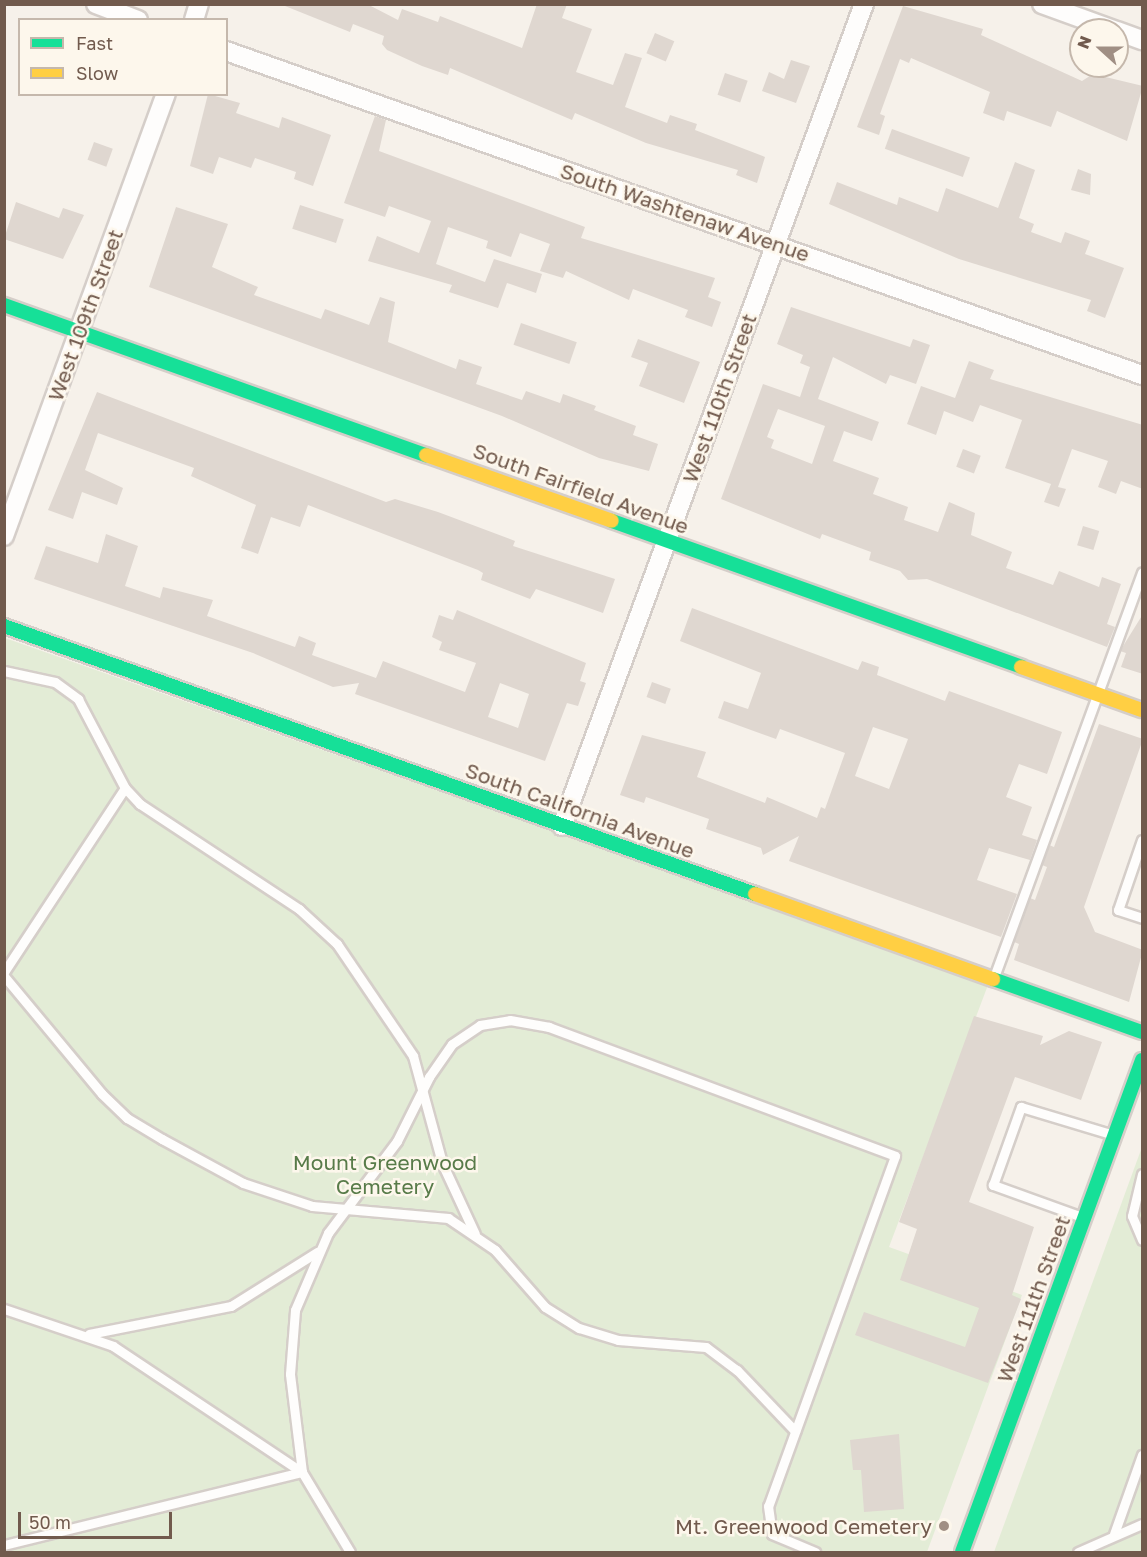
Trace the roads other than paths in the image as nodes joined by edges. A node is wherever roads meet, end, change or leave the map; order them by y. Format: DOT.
graph roads {
  1 [pos="96,4"];
  2 [pos="864,4"];
  3 [pos="1042,4"];
  4 [pos="133,18"];
  5 [pos="1080,18"];
  6 [pos="228,52"];
  7 [pos="165,96"];
  8 [pos="776,244"];
  9 [pos="4,305"];
  10 [pos="79,331"];
  11 [pos="1143,375"];
  12 [pos="4,536"];
  13 [pos="666,540"];
  14 [pos="1143,572"];
  15 [pos="4,626"];
  16 [pos="4,671"];
  17 [pos="1097,694"];
  18 [pos="1143,710"];
  19 [pos="125,788"];
  20 [pos="562,826"];
  21 [pos="1143,840"];
  22 [pos="1143,918"];
  23 [pos="4,974"];
  24 [pos="994,980"];
  25 [pos="1143,1032"];
  26 [pos="1143,1060"];
  27 [pos="422,1090"];
  28 [pos="1115,1136"];
  29 [pos="1143,1174"];
  30 [pos="344,1209"];
  31 [pos="1085,1218"];
  32 [pos="476,1234"];
  33 [pos="1143,1240"];
  34 [pos="320,1250"];
  35 [pos="4,1309"];
  36 [pos="89,1334"];
  37 [pos="795,1431"];
  38 [pos="1143,1455"];
  39 [pos="302,1472"];
  40 [pos="1143,1524"];
  41 [pos="1114,1534"];
  42 [pos="787,1543"];
  43 [pos="4,1545"];
  44 [pos="350,1552"];
  45 [pos="783,1552"];
  46 [pos="815,1552"];
  47 [pos="962,1552"];
  48 [pos="1078,1552"];
  1 -- 4 [label="street"];
  2 -- 8 [label="street, West 110th Street"];
  3 -- 5 [label="street"];
  6 -- 8 [label="street, South Washtenaw Avenue"];
  7 -- 10 [label="street, West 109th Street"];
  8 -- 11 [label="street, South Washtenaw Avenue"];
  8 -- 13 [label="street, West 110th Street"];
  9 -- 10 [label="street, South Fairfield Avenue"];
  10 -- 12 [label="street, West 109th Street"];
  10 -- 13 [label="street, South Fairfield Avenue"];
  13 -- 17 [label="street, South Fairfield Avenue"];
  13 -- 20 [label="street, West 110th Street"];
  14 -- 17 [label="lane"];
  15 -- 20 [label="street, South California Avenue"];
  16 -- 19 [label="lane"];
  17 -- 18 [label="street, South Fairfield Avenue"];
  17 -- 24 [label="lane"];
  19 -- 23 [label="lane"];
  19 -- 27 [label="lane"];
  20 -- 24 [label="street, South California Avenue"];
  21 -- 22 [label="lane"];
  23 -- 30 [label="lane"];
  24 -- 25 [label="street, South California Avenue"];
  26 -- 28 [label="street, West 111th Street"];
  27 -- 30 [label="lane"];
  27 -- 32 [label="lane"];
  27 -- 37 [label="lane"];
  28 -- 31 [label="street, West 111th Street"];
  28 -- 31 [label="lane"];
  29 -- 33 [label="lane"];
  30 -- 32 [label="lane"];
  30 -- 34 [label="lane"];
  31 -- 47 [label="street, West 111th Street"];
  32 -- 37 [label="lane"];
  34 -- 36 [label="lane"];
  34 -- 39 [label="lane"];
  35 -- 36 [label="lane"];
  36 -- 39 [label="lane"];
  37 -- 42 [label="lane"];
  38 -- 41 [label="lane"];
  39 -- 43 [label="lane"];
  39 -- 44 [label="lane"];
  40 -- 41 [label="lane"];
  41 -- 48 [label="lane"];
  42 -- 45 [label="lane"];
  42 -- 46 [label="lane"];
}
